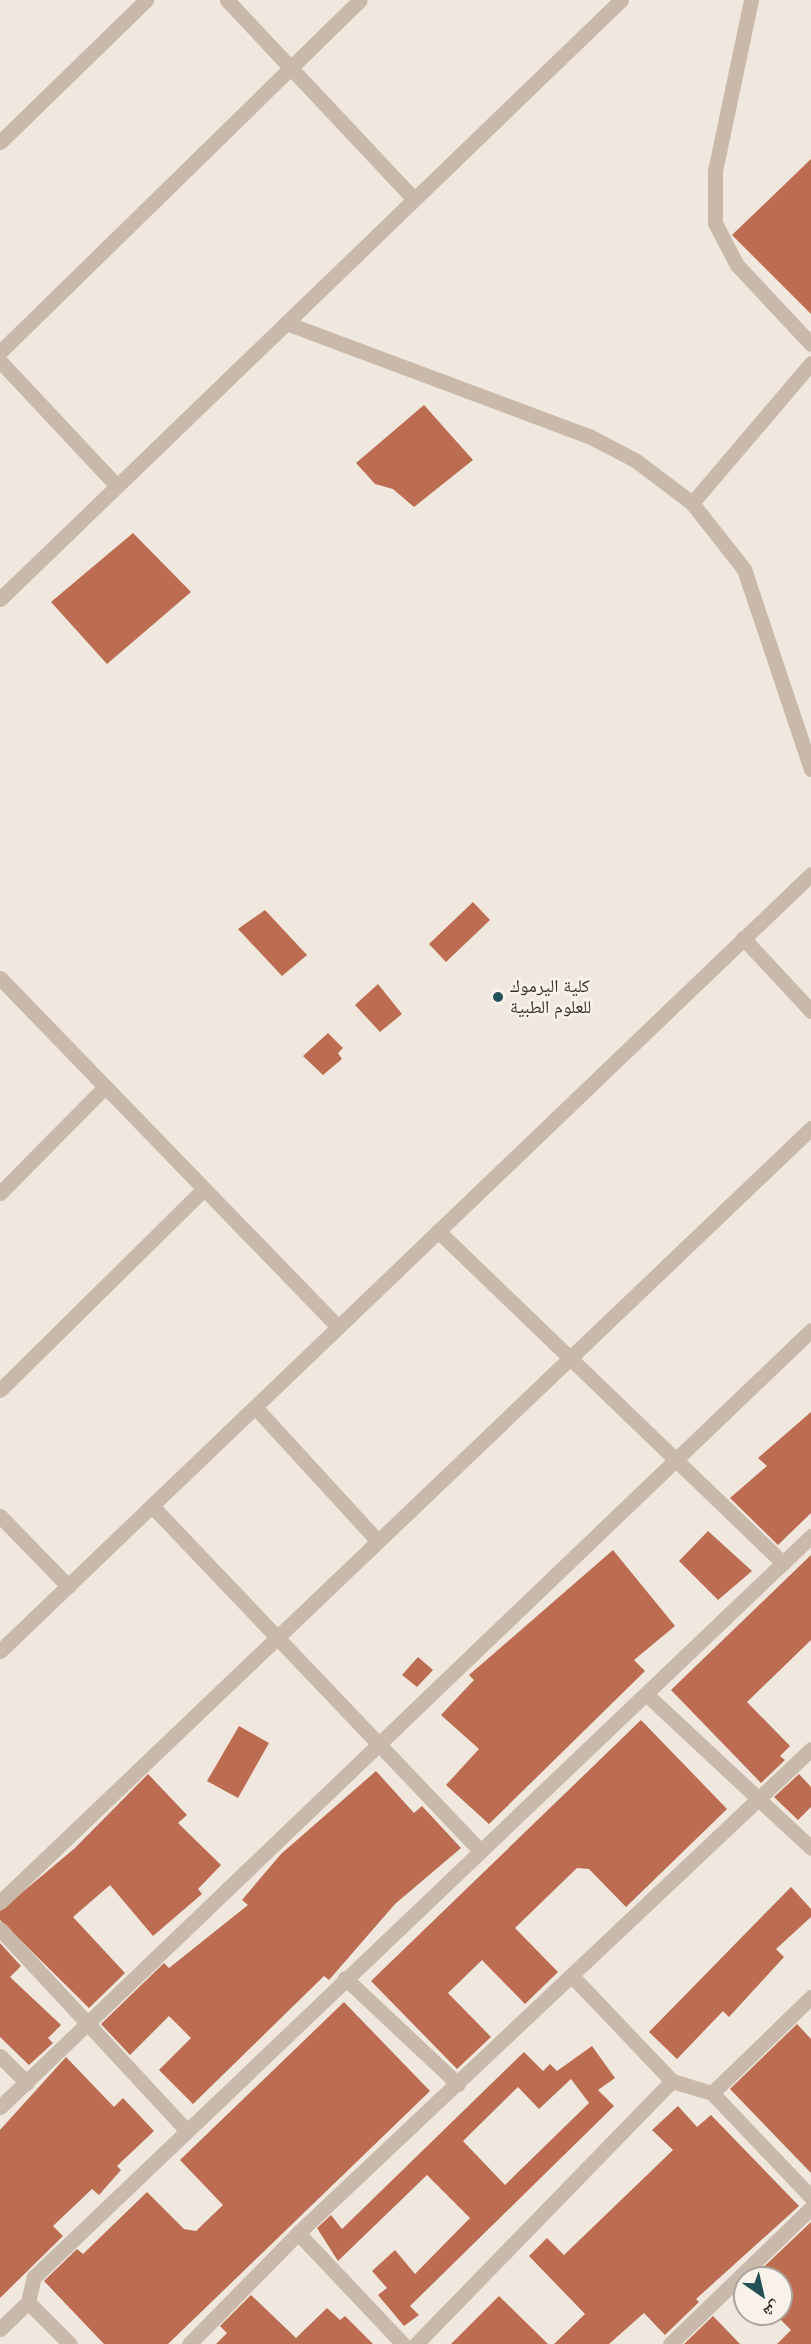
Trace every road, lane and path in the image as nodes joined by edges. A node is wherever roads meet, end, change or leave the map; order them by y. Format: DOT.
graph roads {
  1 [pos="146,0"];
  2 [pos="227,0"];
  3 [pos="360,0"];
  4 [pos="621,0"];
  5 [pos="751,0"];
  6 [pos="292,67"];
  7 [pos="0,142"];
  8 [pos="414,199"];
  9 [pos="286,323"];
  10 [pos="811,344"];
  11 [pos="0,352"];
  12 [pos="0,362"];
  13 [pos="811,363"];
  14 [pos="117,486"];
  15 [pos="692,503"];
  16 [pos="0,599"];
  17 [pos="811,769"];
  18 [pos="811,873"];
  19 [pos="743,938"];
  20 [pos="1,980"];
  21 [pos="811,1011"];
  22 [pos="105,1087"];
  23 [pos="811,1128"];
  24 [pos="204,1189"];
  25 [pos="0,1193"];
  26 [pos="438,1231"];
  27 [pos="338,1327"];
  28 [pos="811,1330"];
  29 [pos="570,1358"];
  30 [pos="0,1390"];
  31 [pos="255,1407"];
  32 [pos="677,1462"];
  33 [pos="152,1506"];
  34 [pos="0,1516"];
  35 [pos="811,1536"];
  36 [pos="378,1541"];
  37 [pos="783,1563"];
  38 [pos="68,1586"];
  39 [pos="278,1637"];
  40 [pos="0,1651"];
  41 [pos="646,1694"];
  42 [pos="381,1746"];
  43 [pos="811,1749"];
  44 [pos="757,1800"];
  45 [pos="811,1848"];
  46 [pos="479,1849"];
  47 [pos="0,1902"];
  48 [pos="0,1929"];
  49 [pos="572,1976"];
  50 [pos="345,1978"];
  51 [pos="811,1997"];
  52 [pos="88,2024"];
  53 [pos="0,2056"];
  54 [pos="672,2082"];
  55 [pos="27,2083"];
  56 [pos="458,2084"];
  57 [pos="712,2093"];
  58 [pos="0,2107"];
  59 [pos="187,2131"];
  60 [pos="811,2197"];
  61 [pos="811,2208"];
  62 [pos="298,2233"];
  63 [pos="28,2302"];
  64 [pos="0,2329"];
  65 [pos="70,2344"];
  66 [pos="189,2344"];
  67 [pos="403,2344"];
  68 [pos="416,2344"];
  69 [pos="670,2344"];
  1 -- 7 [label="street"];
  2 -- 6 [label="street"];
  3 -- 6 [label="street"];
  4 -- 8 [label="street"];
  5 -- 10 [label="street"];
  6 -- 8 [label="street"];
  6 -- 11 [label="street"];
  8 -- 9 [label="street"];
  9 -- 14 [label="street"];
  9 -- 15 [label="street"];
  12 -- 14 [label="street"];
  13 -- 15 [label="street"];
  14 -- 16 [label="street"];
  15 -- 17 [label="street"];
  18 -- 19 [label="street"];
  19 -- 21 [label="street"];
  19 -- 26 [label="street"];
  20 -- 22 [label="street"];
  22 -- 24 [label="street"];
  22 -- 25 [label="street"];
  23 -- 29 [label="street"];
  24 -- 27 [label="street"];
  24 -- 30 [label="street"];
  26 -- 27 [label="street"];
  26 -- 29 [label="street"];
  27 -- 31 [label="street"];
  28 -- 32 [label="street"];
  29 -- 32 [label="street"];
  29 -- 36 [label="street"];
  31 -- 33 [label="street"];
  31 -- 36 [label="street"];
  32 -- 37 [label="street"];
  32 -- 42 [label="street"];
  33 -- 38 [label="street"];
  33 -- 39 [label="street"];
  34 -- 38 [label="street"];
  35 -- 37 [label="street"];
  36 -- 39 [label="street"];
  37 -- 41 [label="street"];
  38 -- 40 [label="street"];
  39 -- 42 [label="street"];
  39 -- 47 [label="street"];
  41 -- 44 [label="street"];
  41 -- 46 [label="street"];
  42 -- 46 [label="street"];
  42 -- 52 [label="street"];
  43 -- 44 [label="street"];
  44 -- 45 [label="street"];
  44 -- 49 [label="street"];
  46 -- 50 [label="street"];
  48 -- 52 [label="street"];
  49 -- 54 [label="street"];
  49 -- 56 [label="street"];
  50 -- 56 [label="street"];
  50 -- 59 [label="street"];
  51 -- 57 [label="street"];
  52 -- 55 [label="street"];
  52 -- 59 [label="street"];
  53 -- 55 [label="street"];
  54 -- 57 [label="street"];
  54 -- 68 [label="street"];
  55 -- 58 [label="street"];
  56 -- 62 [label="street"];
  57 -- 60 [label="street"];
  59 -- 63 [label="street"];
  61 -- 69 [label="street"];
  62 -- 66 [label="street"];
  62 -- 67 [label="street"];
  63 -- 64 [label="street"];
  63 -- 65 [label="street"];
}
